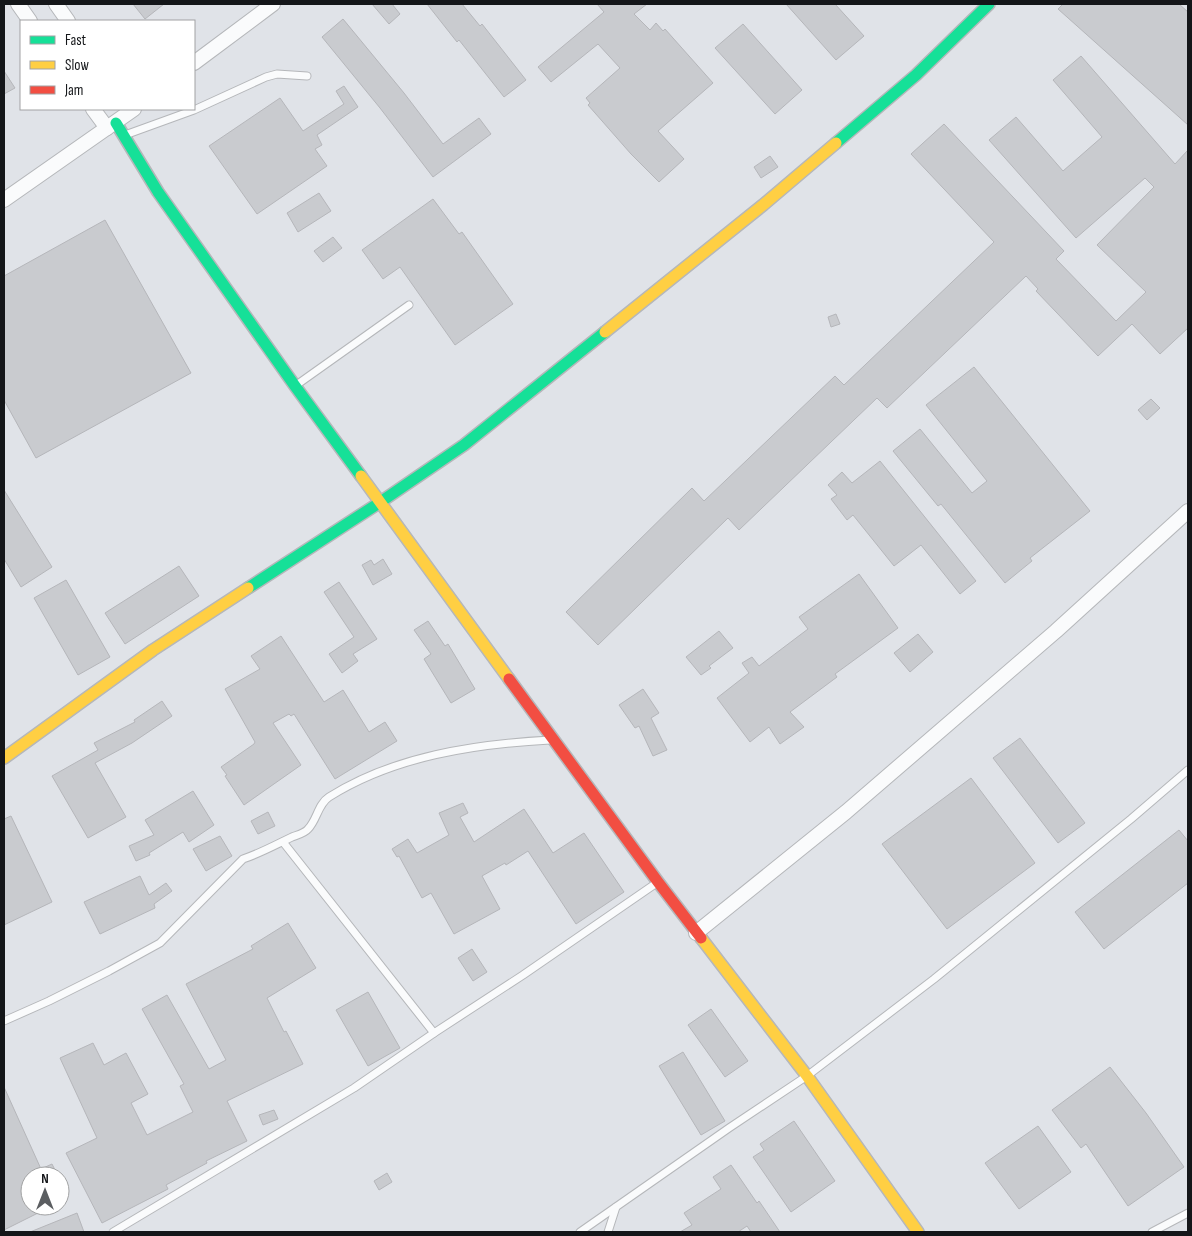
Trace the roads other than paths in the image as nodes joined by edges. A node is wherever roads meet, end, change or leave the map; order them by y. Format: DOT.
graph roads {
  1 [pos="18,4"];
  2 [pos="56,4"];
  3 [pos="989,4"];
  4 [pos="267,6"];
  5 [pos="29,20"];
  6 [pos="67,20"];
  7 [pos="195,62"];
  8 [pos="307,76"];
  9 [pos="94,110"];
  10 [pos="131,110"];
  11 [pos="194,110"];
  12 [pos="195,110"];
  13 [pos="112,126"];
  14 [pos="124,135"];
  15 [pos="4,200"];
  16 [pos="408,305"];
  17 [pos="295,386"];
  18 [pos="379,503"];
  19 [pos="1188,511"];
  20 [pos="554,740"];
  21 [pos="4,758"];
  22 [pos="1188,770"];
  23 [pos="283,842"];
  24 [pos="658,882"];
  25 [pos="696,933"];
  26 [pos="4,1021"];
  27 [pos="434,1033"];
  28 [pos="807,1076"];
  29 [pos="616,1207"];
  30 [pos="1188,1213"];
  31 [pos="113,1232"];
  32 [pos="580,1232"];
  33 [pos="608,1232"];
  34 [pos="918,1232"];
  35 [pos="1152,1232"];
  1 -- 5 [label="street"];
  2 -- 6 [label="street"];
  3 -- 18 [label="street"];
  4 -- 7 [label="street"];
  8 -- 12 [label="lane"];
  9 -- 13 [label="street"];
  10 -- 13 [label="street"];
  11 -- 14 [label="lane"];
  13 -- 14 [label="street"];
  13 -- 15 [label="street"];
  14 -- 17 [label="street"];
  16 -- 17 [label="lane"];
  17 -- 18 [label="street"];
  18 -- 20 [label="street"];
  18 -- 21 [label="street"];
  19 -- 25 [label="street"];
  20 -- 23 [label="lane"];
  20 -- 24 [label="street"];
  22 -- 28 [label="lane"];
  23 -- 26 [label="lane"];
  23 -- 27 [label="lane"];
  24 -- 25 [label="street"];
  24 -- 27 [label="lane"];
  25 -- 28 [label="street"];
  27 -- 31 [label="lane"];
  28 -- 29 [label="lane"];
  28 -- 34 [label="street"];
  29 -- 32 [label="lane"];
  29 -- 33 [label="lane"];
  30 -- 35 [label="lane"];
}
